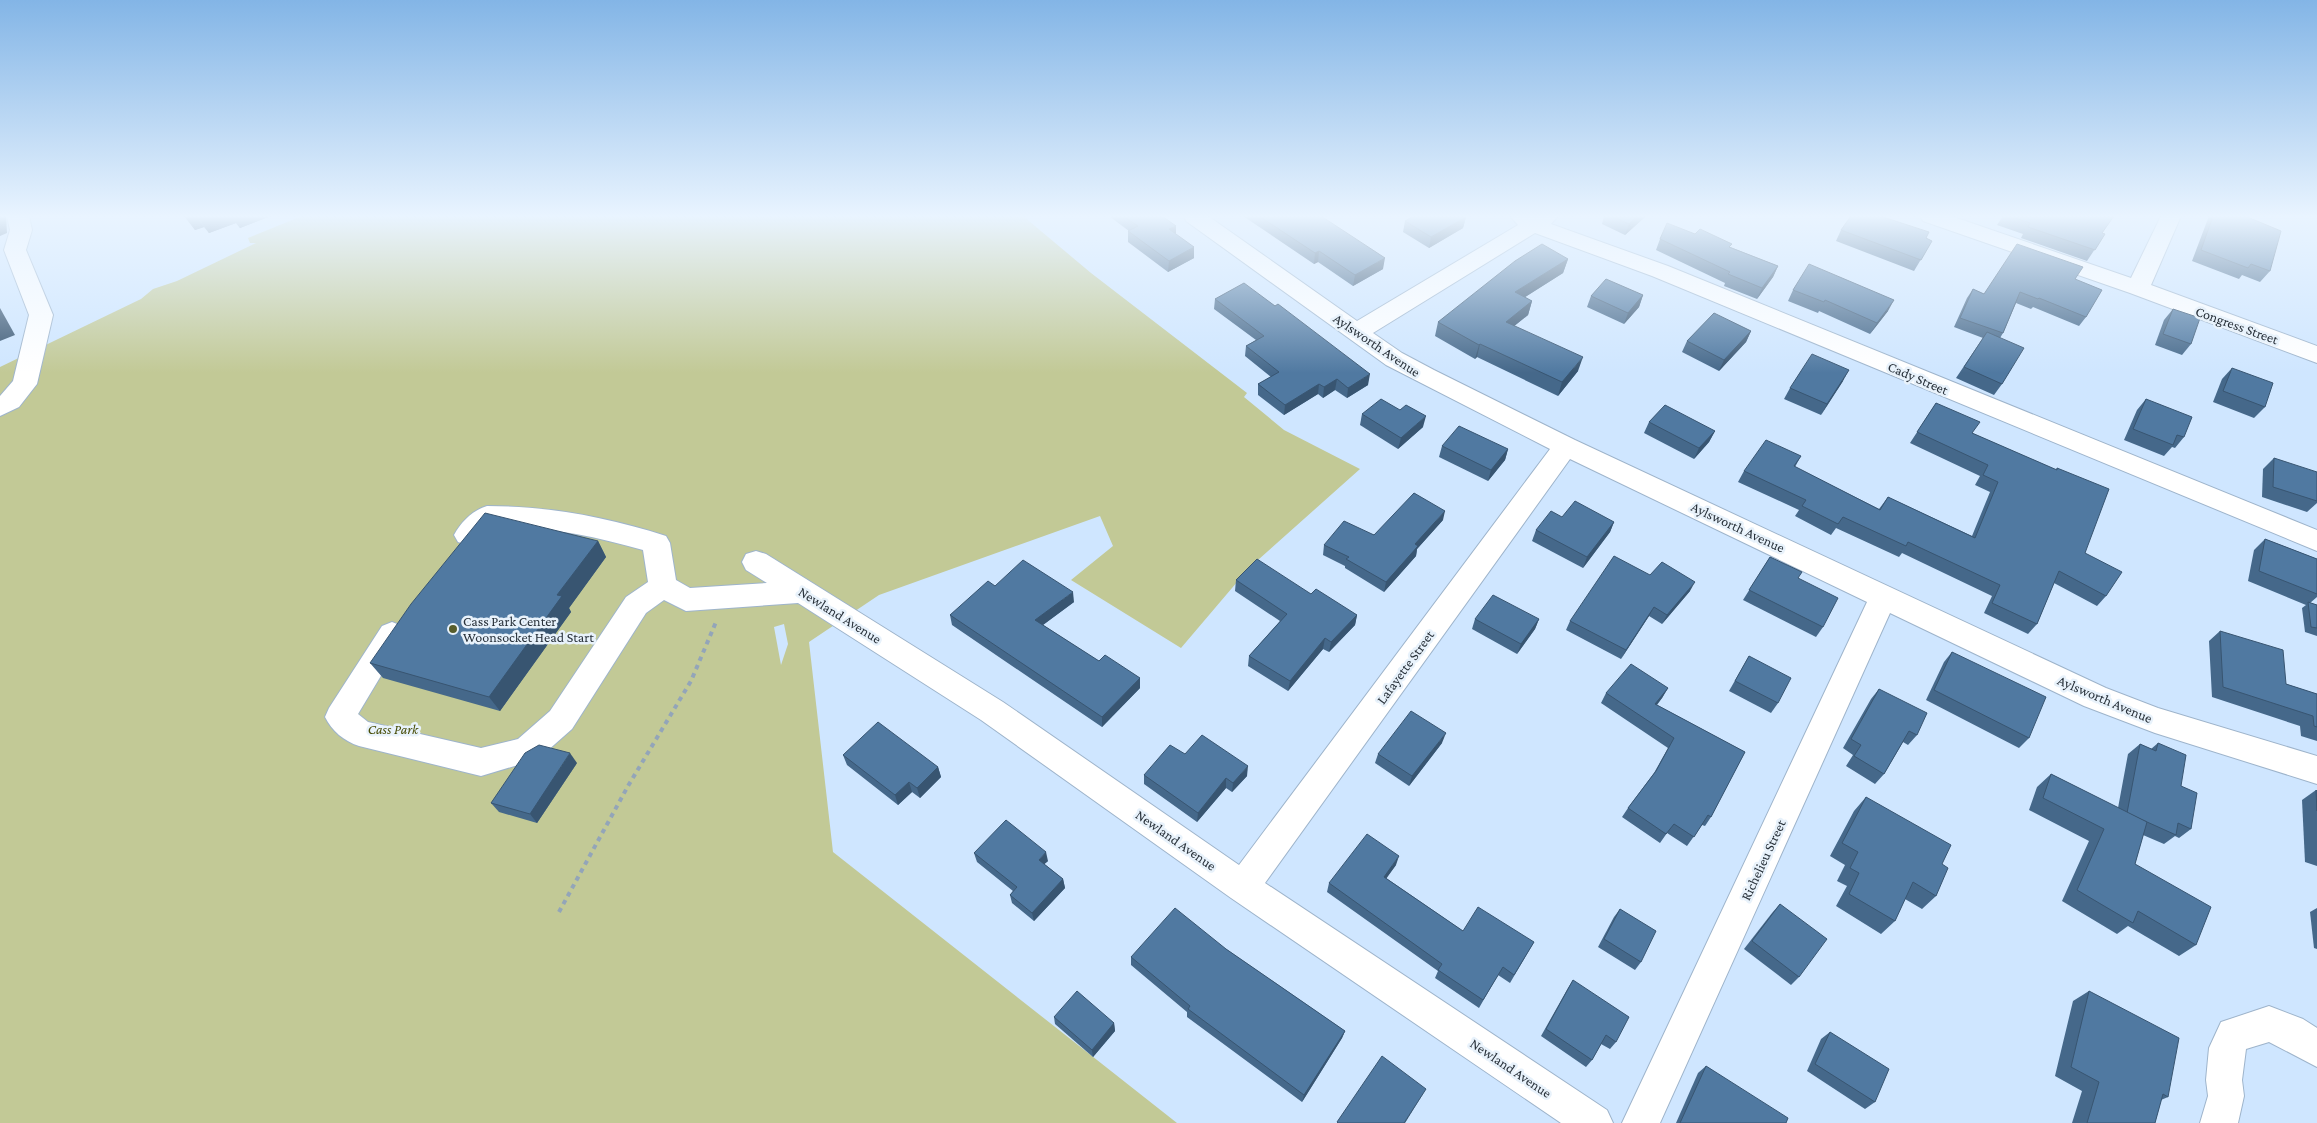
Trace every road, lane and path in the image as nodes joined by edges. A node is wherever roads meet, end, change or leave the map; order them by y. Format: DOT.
graph roads {
  1 [pos="22,268"];
  2 [pos="1268,268"];
  3 [pos="1457,268"];
  4 [pos="1654,268"];
  5 [pos="2082,268"];
  6 [pos="2147,268"];
  7 [pos="2138,288"];
  8 [pos="1357,332"];
  9 [pos="2317,355"];
  10 [pos="0,407"];
  11 [pos="1566,446"];
  12 [pos="2317,541"];
  13 [pos="453,553"];
  14 [pos="756,562"];
  15 [pos="663,586"];
  16 [pos="803,591"];
  17 [pos="727,596"];
  18 [pos="1884,596"];
  19 [pos="408,613"];
  20 [pos="2317,770"];
  21 [pos="1243,887"];
  22 [pos="559,912"];
  23 [pos="2317,1049"];
  24 [pos="1594,1123"];
  25 [pos="1641,1123"];
  26 [pos="2219,1123"];
  1 -- 10 [label="street"];
  2 -- 8 [label="street, Aylsworth Avenue"];
  3 -- 8 [label="street"];
  4 -- 12 [label="street, Cady Street"];
  5 -- 7 [label="street, Congress Street"];
  6 -- 7 [label="street"];
  7 -- 9 [label="street, Congress Street"];
  8 -- 11 [label="street, Aylsworth Avenue"];
  11 -- 18 [label="street, Aylsworth Avenue"];
  11 -- 21 [label="street, Lafayette Street"];
  13 -- 15 [label="street"];
  14 -- 16 [label="street, Newland Avenue"];
  15 -- 17 [label="street"];
  15 -- 19 [label="street"];
  16 -- 17 [label="street"];
  16 -- 21 [label="street, Newland Avenue"];
  17 -- 22 [label="path"];
  18 -- 20 [label="street, Aylsworth Avenue"];
  18 -- 25 [label="street, Richelieu Street"];
  21 -- 24 [label="street, Newland Avenue"];
  23 -- 26 [label="street"];
}
